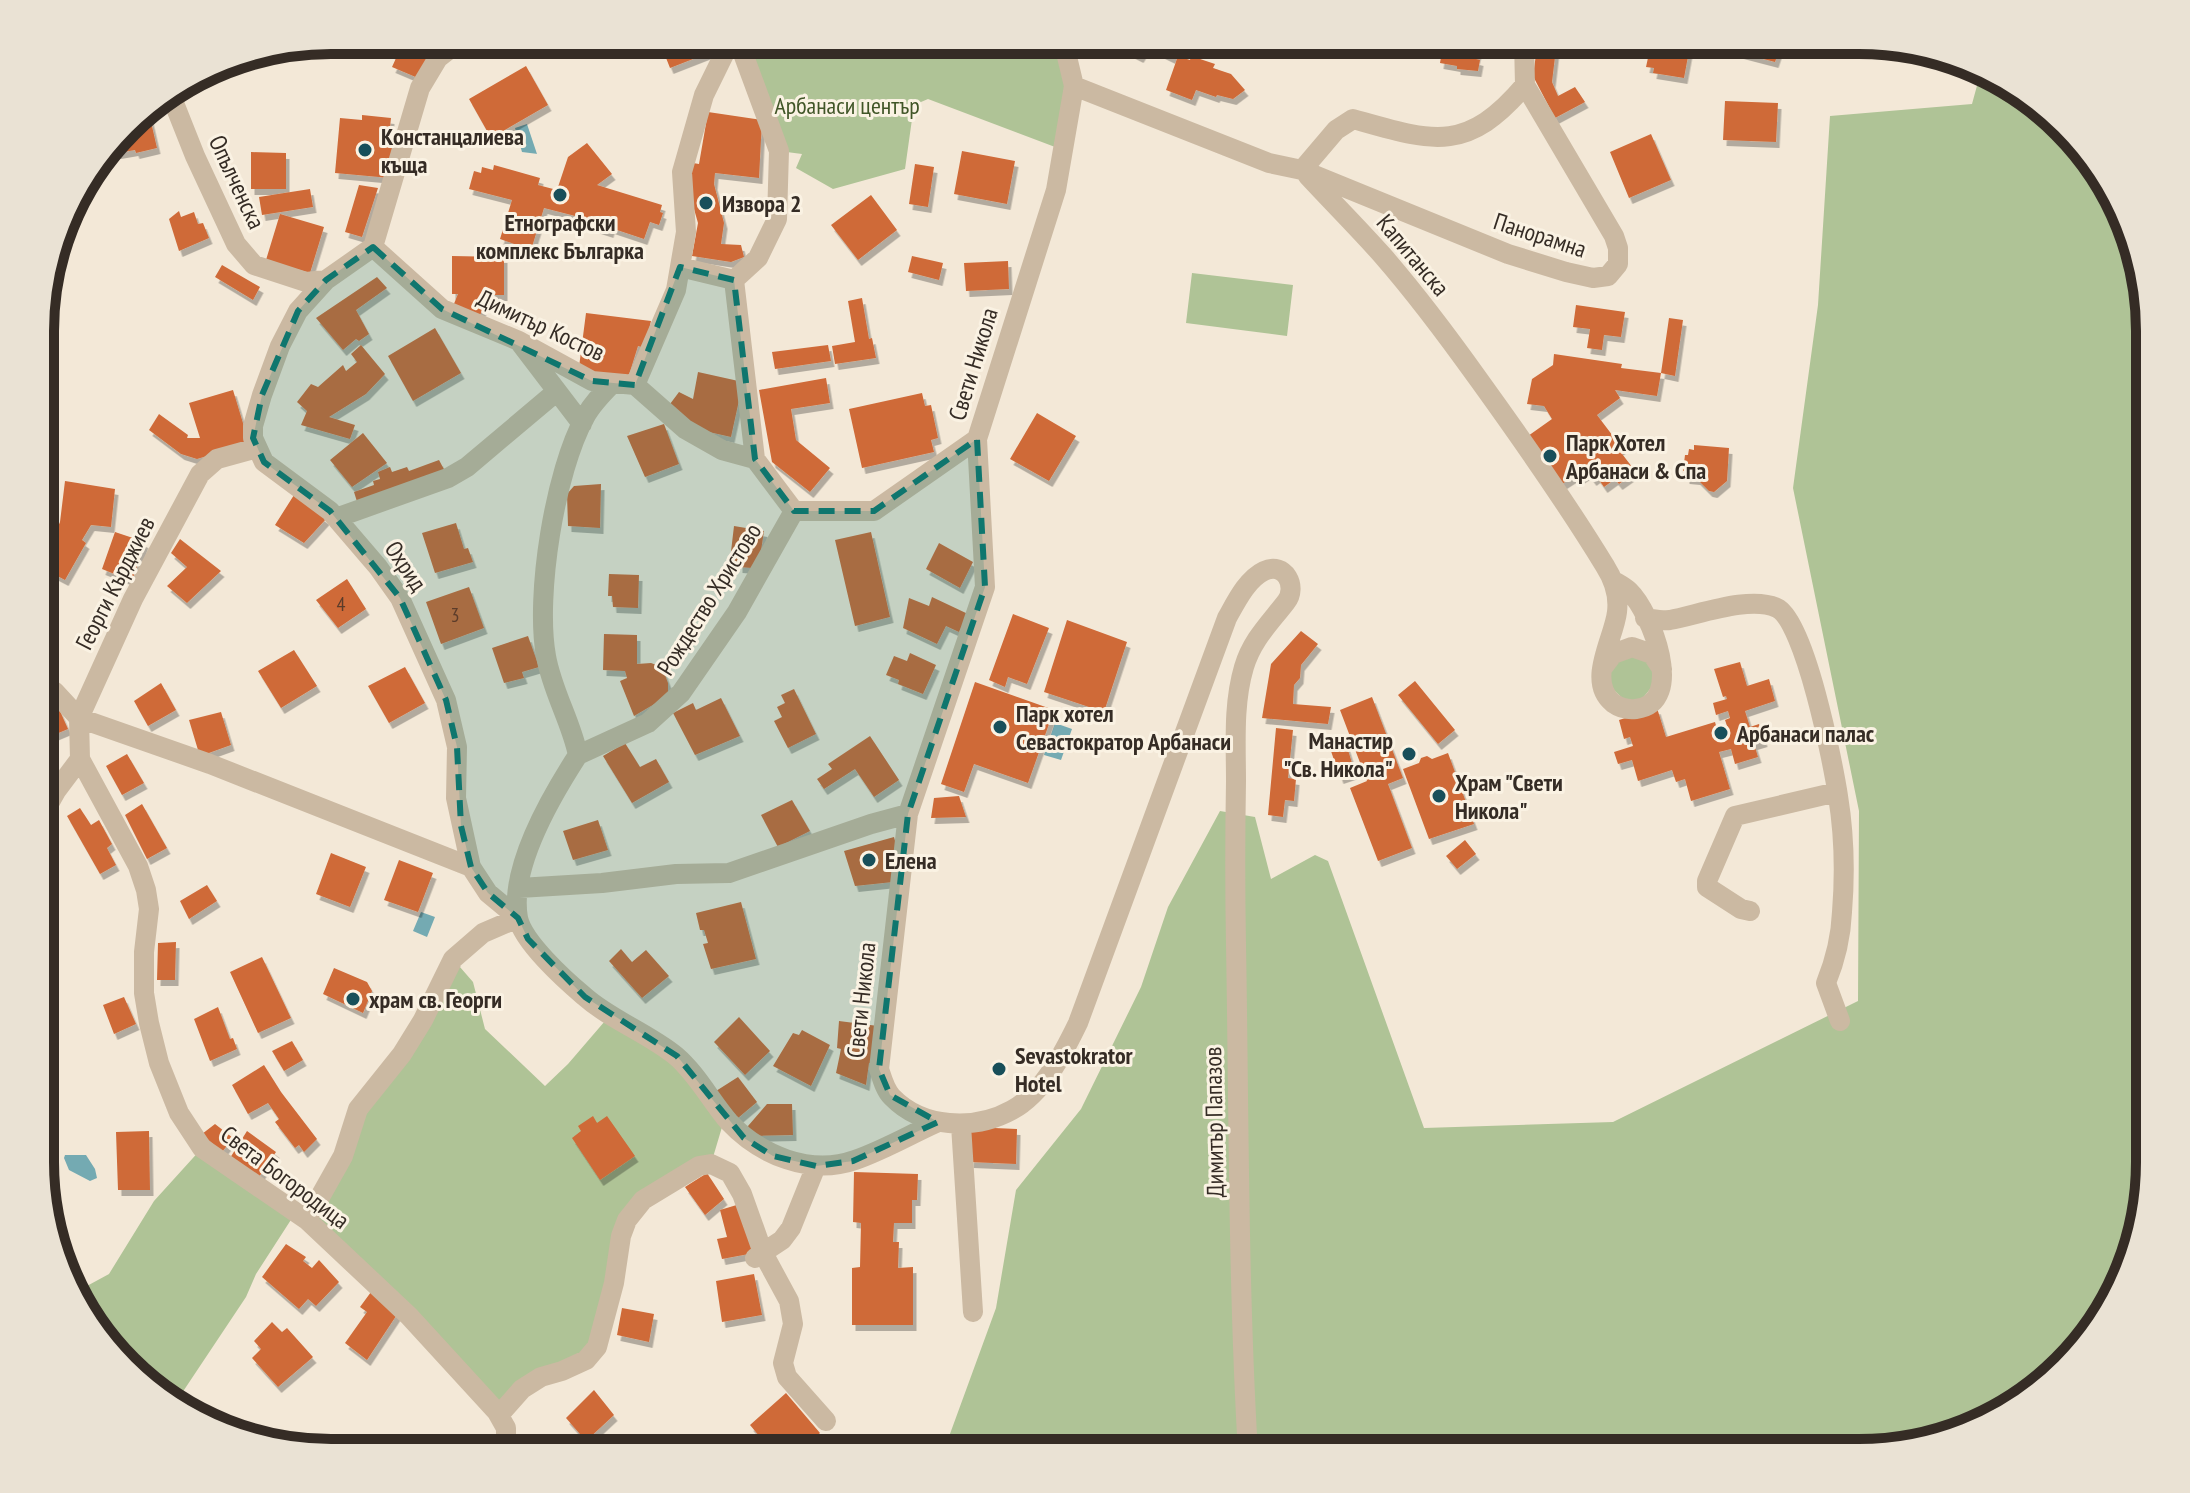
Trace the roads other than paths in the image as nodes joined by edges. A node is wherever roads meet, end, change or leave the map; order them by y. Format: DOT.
graph roads {
  1 [pos="442,55"];
  2 [pos="724,55"];
  3 [pos="744,55"];
  4 [pos="1067,55"];
  5 [pos="1524,55"];
  6 [pos="1525,85"];
  7 [pos="1074,86"];
  8 [pos="174,103"];
  9 [pos="1302,170"];
  10 [pos="373,247"];
  11 [pos="680,267"];
  12 [pos="326,280"];
  13 [pos="734,280"];
  14 [pos="519,341"];
  15 [pos="612,384"];
  16 [pos="635,385"];
  17 [pos="556,392"];
  18 [pos="582,424"];
  19 [pos="977,439"];
  20 [pos="257,448"];
  21 [pos="755,459"];
  22 [pos="794,511"];
  23 [pos="336,518"];
  24 [pos="1614,581"];
  25 [pos="1645,618"];
  26 [pos="1602,672"];
  27 [pos="1663,673"];
  28 [pos="54,692"];
  29 [pos="79,718"];
  30 [pos="578,755"];
  31 [pos="80,759"];
  32 [pos="1236,791"];
  33 [pos="1837,792"];
  34 [pos="55,794"];
  35 [pos="908,814"];
  36 [pos="471,867"];
  37 [pos="519,888"];
  38 [pos="1750,911"];
  39 [pos="518,918"];
  40 [pos="1840,1021"];
  41 [pos="938,1122"];
  42 [pos="961,1125"];
  43 [pos="816,1166"];
  44 [pos="307,1220"];
  45 [pos="759,1256"];
  46 [pos="973,1312"];
  47 [pos="499,1415"];
  48 [pos="826,1421"];
  49 [pos="506,1438"];
  50 [pos="1248,1439"];
  1 -- 10 [label="street"];
  2 -- 11 [label="street"];
  3 -- 13 [label="street"];
  4 -- 7 [label="street, Свети Никола"];
  5 -- 6 [label="street, Панорамна"];
  6 -- 9 [label="street"];
  6 -- 9 [label="street, Панорамна"];
  7 -- 9 [label="street"];
  7 -- 19 [label="street, Свети Никола"];
  8 -- 12 [label="street, Опълченска"];
  9 -- 24 [label="street, Капитанска"];
  10 -- 12 [label="street"];
  10 -- 14 [label="street, Димитър Костов"];
  11 -- 13 [label="street"];
  11 -- 16 [label="street"];
  12 -- 20 [label="street"];
  13 -- 21 [label="street"];
  14 -- 15 [label="street, Димитър Костов"];
  14 -- 17 [label="street"];
  15 -- 16 [label="street, Димитър Костов"];
  15 -- 18 [label="street"];
  16 -- 21 [label="street"];
  17 -- 18 [label="street"];
  17 -- 23 [label="street"];
  18 -- 30 [label="street"];
  19 -- 22 [label="street"];
  19 -- 35 [label="street, Свети Никола"];
  20 -- 23 [label="street, Охрид"];
  20 -- 29 [label="street, Георги Кърджиев"];
  21 -- 22 [label="street"];
  22 -- 30 [label="street, Рождество Христово"];
  23 -- 36 [label="street, Охрид"];
  24 -- 25 [label="street, Капитанска"];
  24 -- 26 [label="street"];
  25 -- 27 [label="street, Капитанска"];
  25 -- 33 [label="street"];
  26 -- 27 [label="street"];
  26 -- 27 [label="street"];
  28 -- 29 [label="street"];
  29 -- 31 [label="street, Георги Кърджиев"];
  29 -- 36 [label="street"];
  30 -- 37 [label="street"];
  31 -- 34 [label="street"];
  31 -- 44 [label="street, Света Богородица"];
  32 -- 42 [label="street, Свети Никола"];
  32 -- 50 [label="street, Димитър Папазов"];
  33 -- 38 [label="street"];
  33 -- 40 [label="street"];
  35 -- 37 [label="street"];
  35 -- 41 [label="street, Свети Никола"];
  36 -- 39 [label="street, Охрид"];
  37 -- 39 [label="street"];
  39 -- 43 [label="street, Охрид"];
  39 -- 44 [label="street"];
  41 -- 42 [label="street, Свети Никола"];
  41 -- 43 [label="street"];
  42 -- 46 [label="street"];
  43 -- 45 [label="street"];
  44 -- 47 [label="street, Света Богородица"];
  45 -- 47 [label="street"];
  45 -- 48 [label="street"];
  47 -- 49 [label="street"];
}
